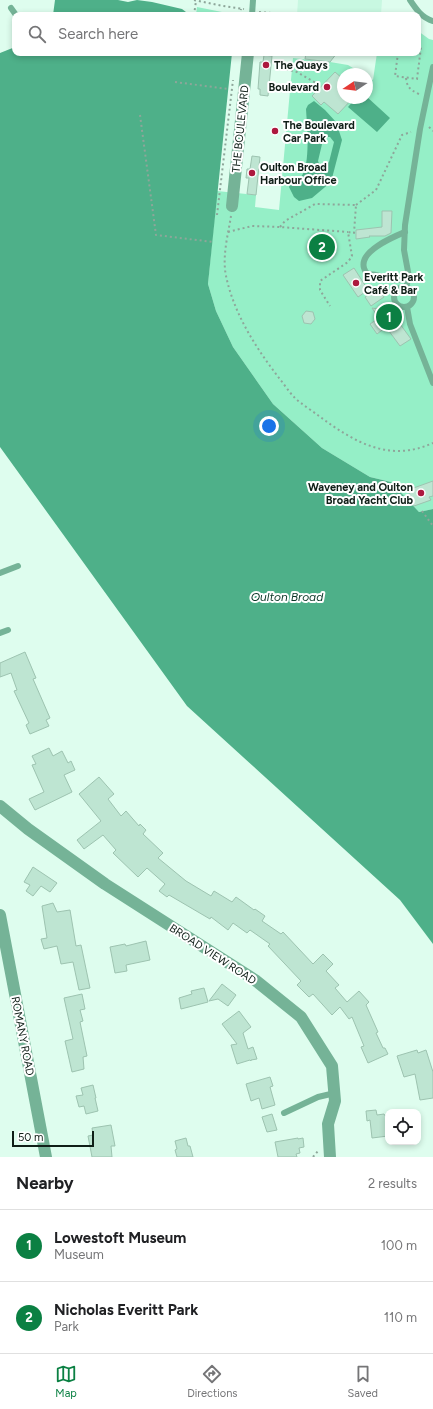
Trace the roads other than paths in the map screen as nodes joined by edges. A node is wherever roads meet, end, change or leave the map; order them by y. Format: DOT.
graph roads {
  1 [pos="253,0"];
  2 [pos="410,0"];
  3 [pos="11,8"];
  4 [pos="253,11"];
  5 [pos="14,12"];
  6 [pos="419,12"];
  7 [pos="421,14"];
  8 [pos="433,21"];
  9 [pos="248,56"];
  10 [pos="433,67"];
  11 [pos="232,206"];
  12 [pos="405,232"];
  13 [pos="409,278"];
  14 [pos="406,287"];
  15 [pos="407,307"];
  16 [pos="433,383"];
  17 [pos="18,566"];
  18 [pos="0,573"];
  19 [pos="8,630"];
  20 [pos="0,633"];
  21 [pos="0,806"];
  22 [pos="0,915"];
  23 [pos="335,1093"];
  24 [pos="284,1113"];
  25 [pos="46,1157"];
  26 [pos="330,1157"];
  1 -- 4 [label="lane"];
  2 -- 6 [label="lane"];
  3 -- 5 [label="lane"];
  7 -- 8 [label="lane"];
  9 -- 11 [label="street, THE BOULEVARD"];
  10 -- 12 [label="lane, bridge"];
  12 -- 13 [label="lane, bridge"];
  12 -- 13 [label="lane"];
  13 -- 14 [label="lane, bridge"];
  14 -- 15 [label="lane"];
  14 -- 15 [label="lane"];
  15 -- 16 [label="lane"];
  17 -- 18 [label="lane"];
  19 -- 20 [label="lane"];
  21 -- 23 [label="street, BROAD VIEW ROAD"];
  22 -- 25 [label="street, ROMANY ROAD"];
  23 -- 24 [label="lane"];
  23 -- 26 [label="street, BROAD VIEW ROAD"];
}
